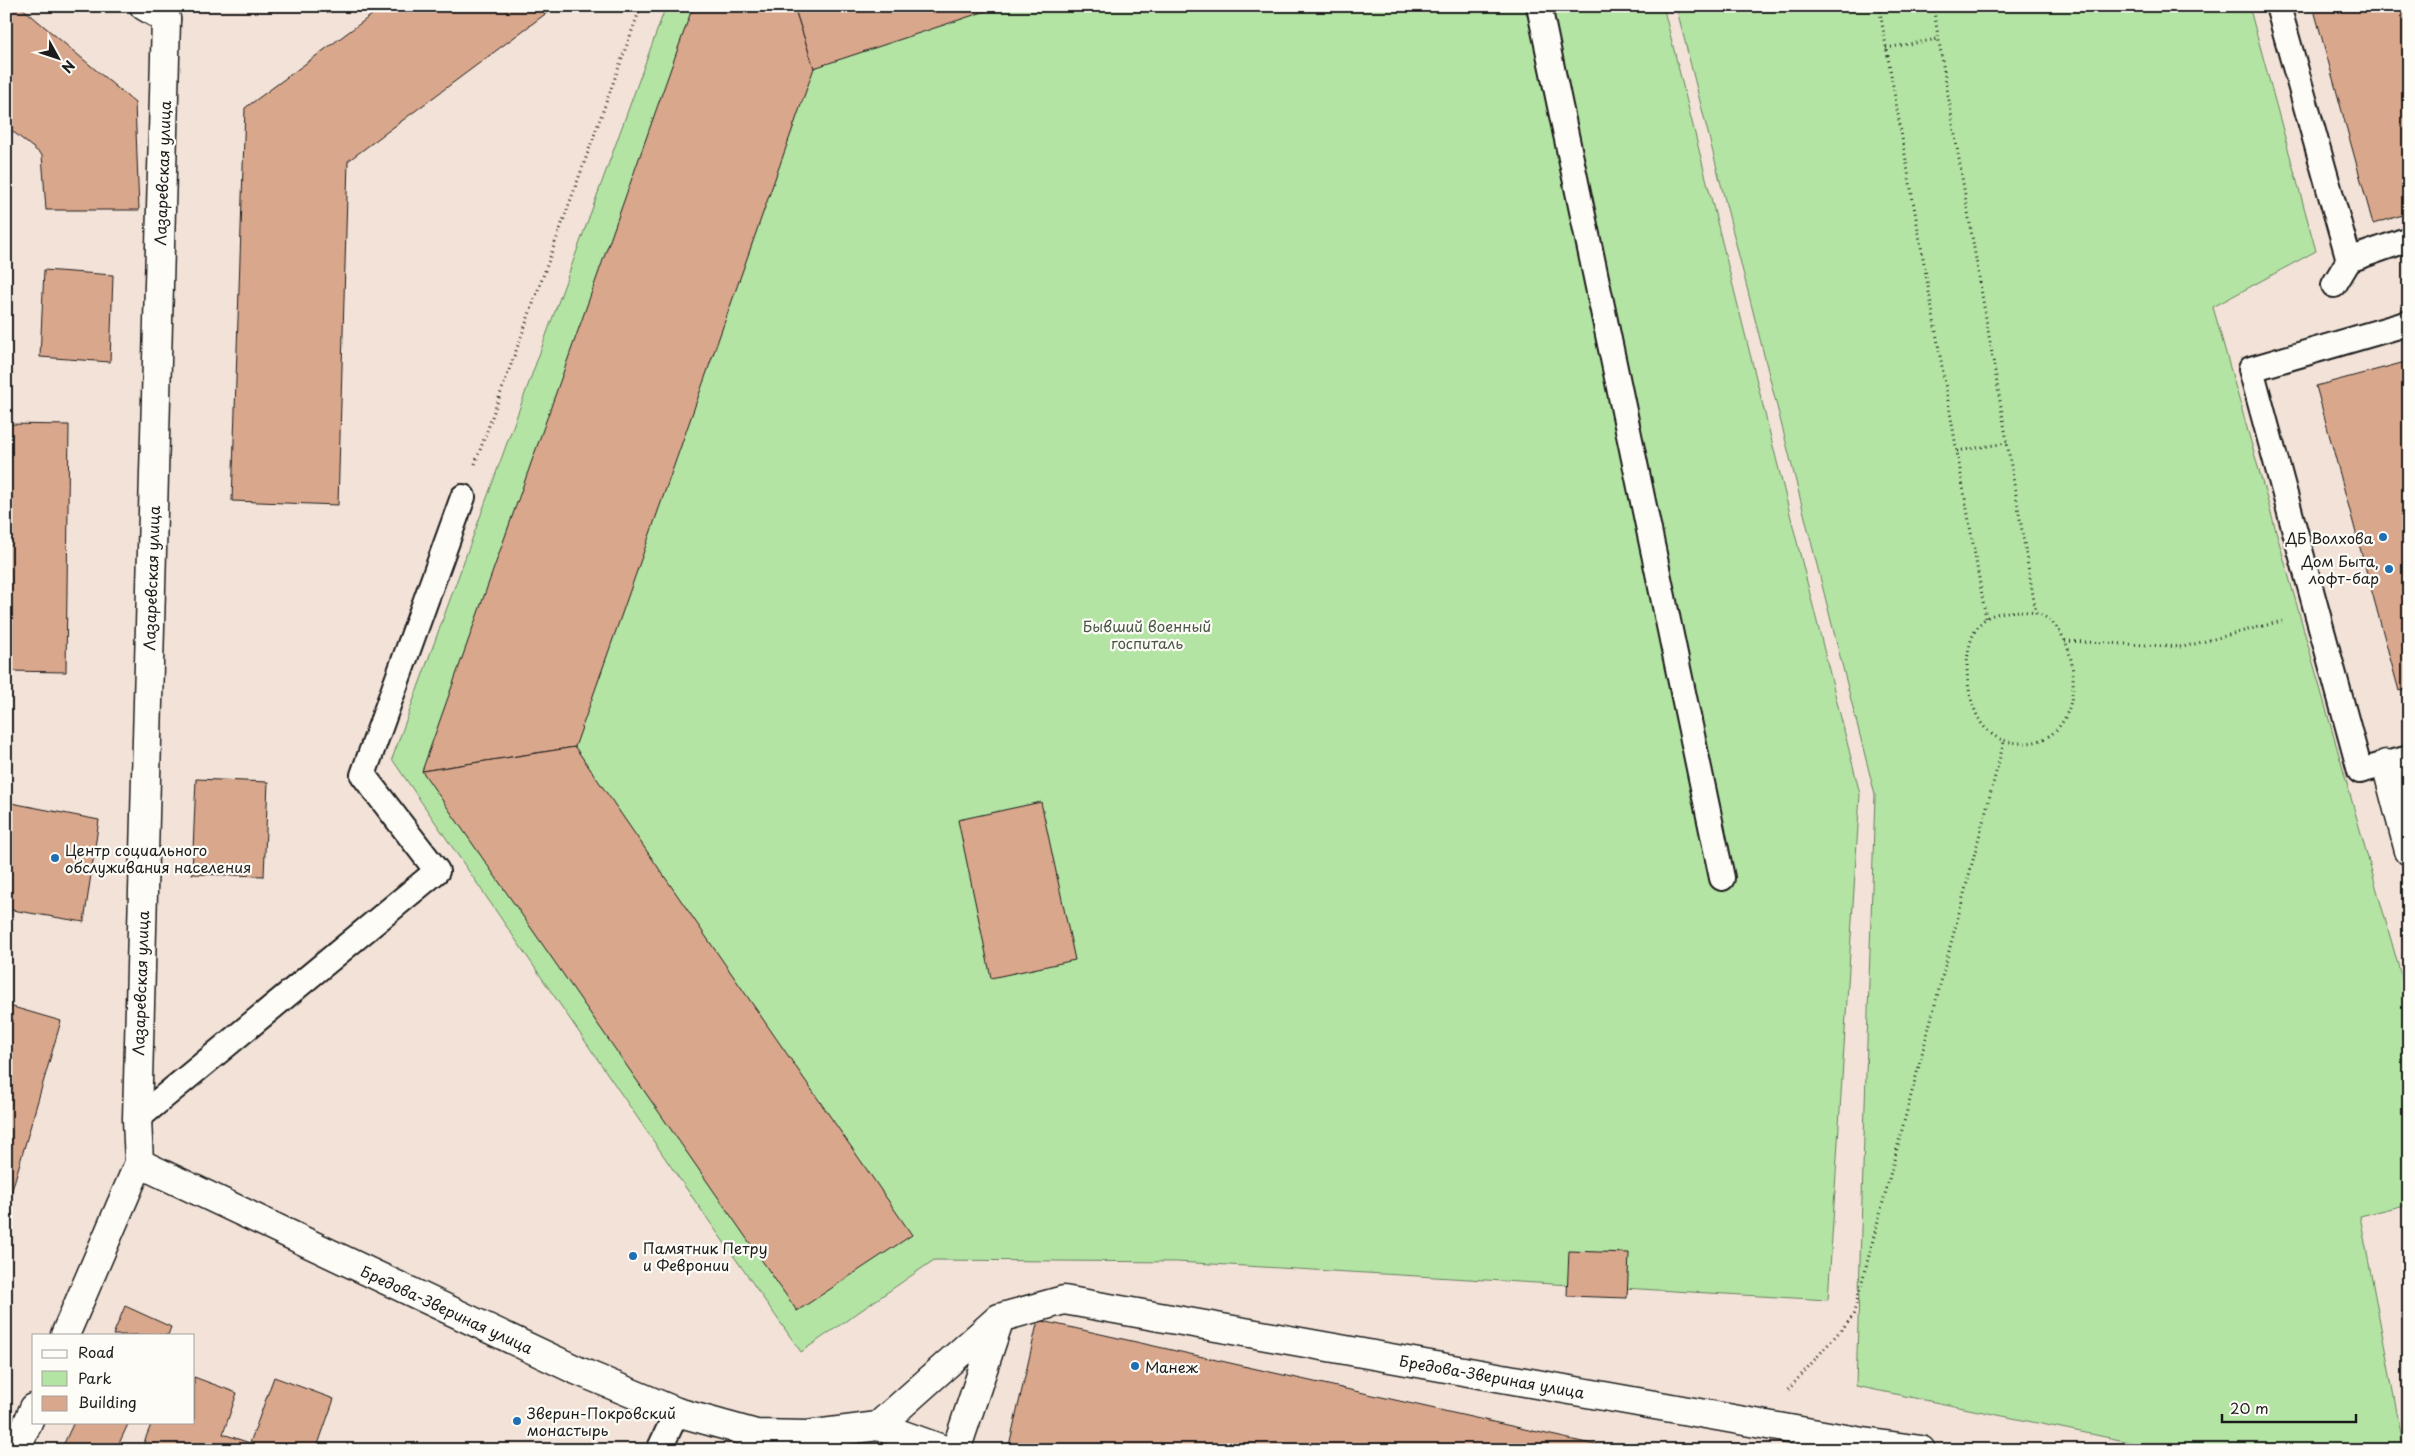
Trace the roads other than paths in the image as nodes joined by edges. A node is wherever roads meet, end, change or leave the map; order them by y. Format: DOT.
graph roads {
  1 [pos="1539,6"];
  2 [pos="2278,6"];
  3 [pos="165,10"];
  4 [pos="2409,240"];
  5 [pos="2348,260"];
  6 [pos="2334,285"];
  7 [pos="2409,323"];
  8 [pos="463,497"];
  9 [pos="2397,761"];
  10 [pos="2409,851"];
  11 [pos="1722,878"];
  12 [pos="137,1119"];
  13 [pos="139,1163"];
  14 [pos="999,1318"];
  15 [pos="65,1334"];
  16 [pos="677,1412"];
  17 [pos="32,1413"];
  18 [pos="878,1426"];
  19 [pos="1856,1445"];
  20 [pos="16,1450"];
  21 [pos="658,1450"];
  22 [pos="945,1450"];
  23 [pos="956,1450"];
  24 [pos="1921,1450"];
  25 [pos="1924,1450"];
  1 -- 11 [label="lane"];
  2 -- 5 [label="lane"];
  3 -- 12 [label="street, Лазаревская улица"];
  4 -- 5 [label="lane"];
  5 -- 6 [label="lane"];
  7 -- 9 [label="lane"];
  8 -- 12 [label="lane"];
  9 -- 10 [label="street"];
  12 -- 13 [label="street, Лазаревская улица"];
  13 -- 15 [label="street"];
  13 -- 16 [label="street, Бредова-Звериная улица"];
  14 -- 18 [label="street"];
  14 -- 19 [label="street, Бредова-Звериная улица"];
  14 -- 23 [label="street"];
  16 -- 18 [label="street, Бредова-Звериная улица"];
  16 -- 21 [label="lane"];
  17 -- 20 [label="street"];
  18 -- 22 [label="street, Бредова-Звериная улица"];
  19 -- 24 [label="street, Бредова-Звериная улица"];
  19 -- 25 [label="lane"];
}
